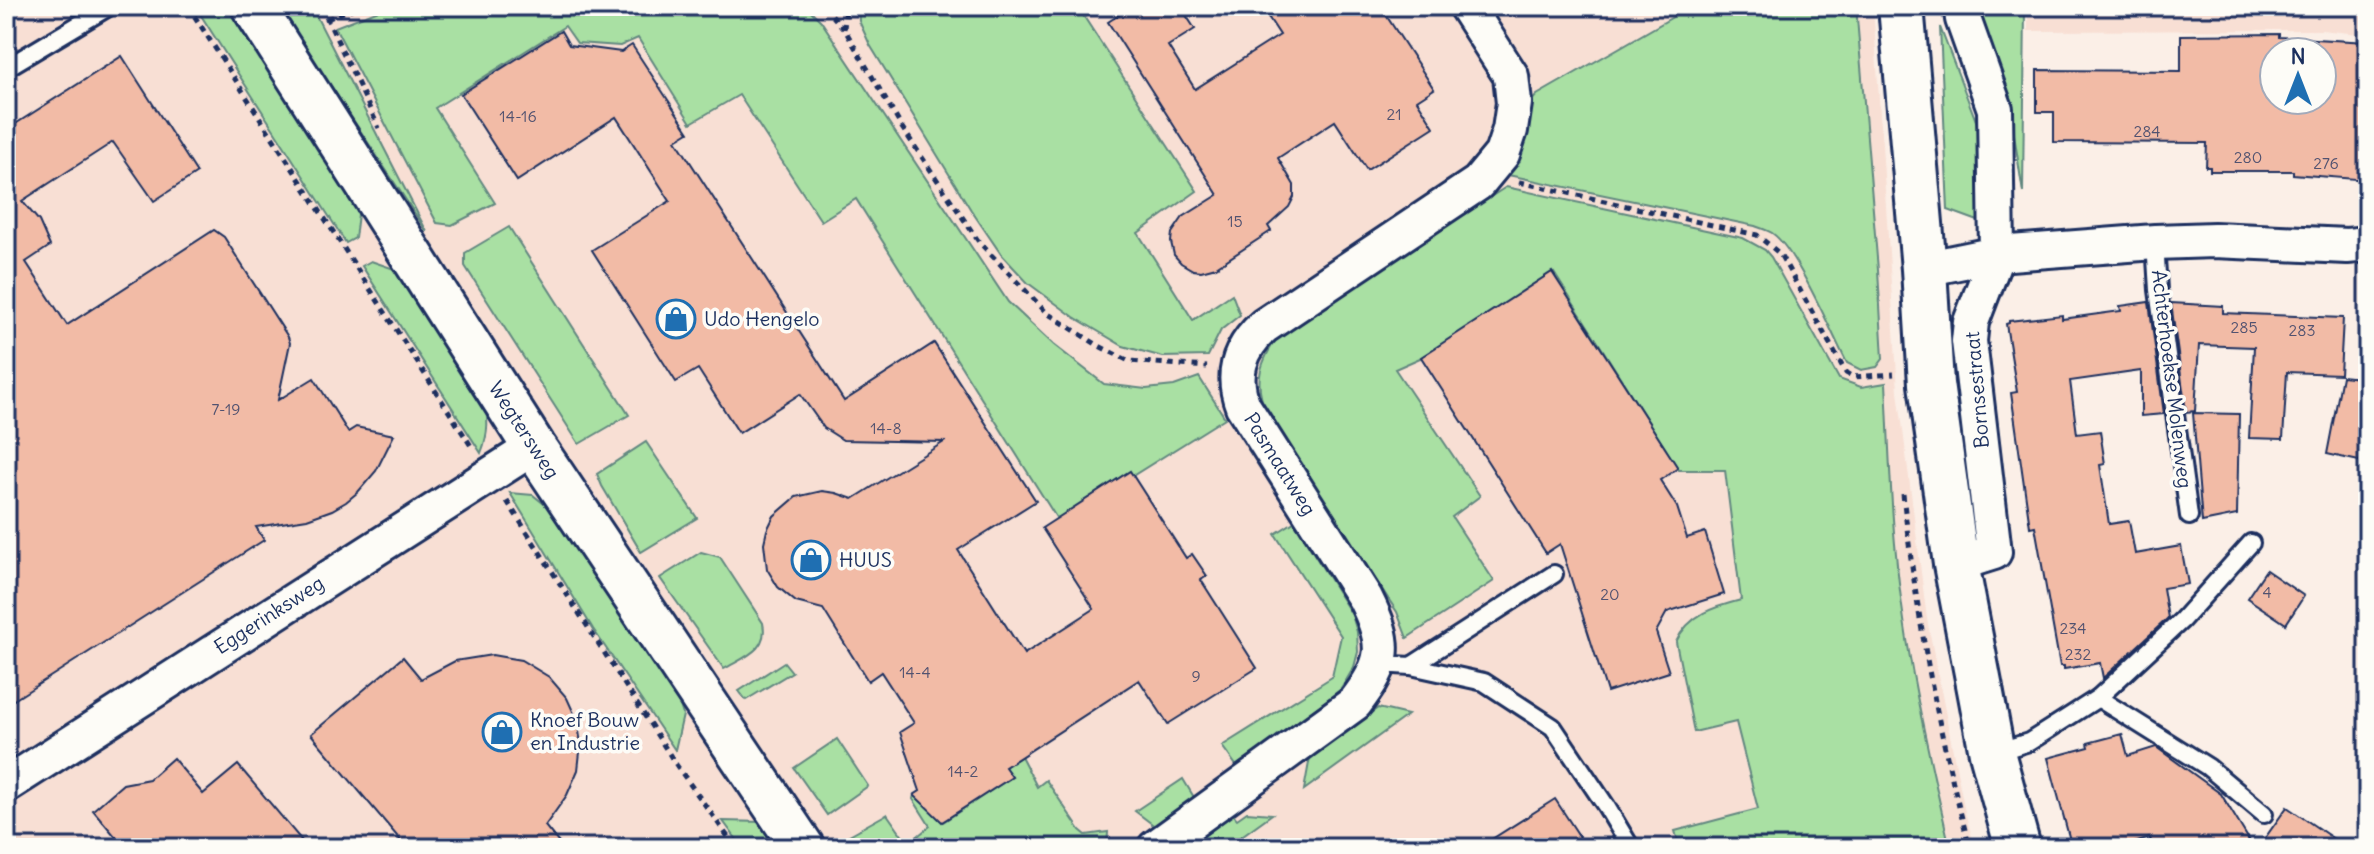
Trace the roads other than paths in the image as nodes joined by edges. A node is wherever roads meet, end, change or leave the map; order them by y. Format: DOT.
graph roads {
  1 [pos="110,6"];
  2 [pos="253,6"];
  3 [pos="1466,6"];
  4 [pos="1901,6"];
  5 [pos="1961,6"];
  6 [pos="6,68"];
  7 [pos="2155,242"];
  8 [pos="2368,244"];
  9 [pos="1997,254"];
  10 [pos="1924,269"];
  11 [pos="534,447"];
  12 [pos="2189,516"];
  13 [pos="2251,543"];
  14 [pos="1975,558"];
  15 [pos="1554,574"];
  16 [pos="1395,665"];
  17 [pos="2098,698"];
  18 [pos="1992,753"];
  19 [pos="6,785"];
  20 [pos="2264,814"];
  21 [pos="803,848"];
  22 [pos="1155,848"];
  23 [pos="1631,848"];
  24 [pos="2018,848"];
  1 -- 6 [label="lane"];
  2 -- 11 [label="street, Wegtersweg"];
  3 -- 16 [label="street, Pasmaatweg"];
  4 -- 10 [label="main road, Bornsestraat"];
  5 -- 9 [label="street, Bornsestraat"];
  7 -- 8 [label="street, Achterhoekse Molenweg"];
  7 -- 9 [label="street, Achterhoekse Molenweg"];
  7 -- 12 [label="lane, Achterhoekse Molenweg"];
  9 -- 10 [label="street, Achterhoekse Molenweg"];
  9 -- 14 [label="street, Bornsestraat"];
  10 -- 14 [label="main road, Bornsestraat"];
  11 -- 19 [label="street, Eggerinksweg"];
  11 -- 21 [label="street, Wegtersweg"];
  13 -- 17 [label="lane"];
  14 -- 18 [label="main road, Bornsestraat"];
  15 -- 16 [label="lane"];
  16 -- 22 [label="street"];
  16 -- 23 [label="lane"];
  17 -- 18 [label="lane"];
  17 -- 20 [label="lane"];
  18 -- 24 [label="main road, Bornsestraat"];
}
